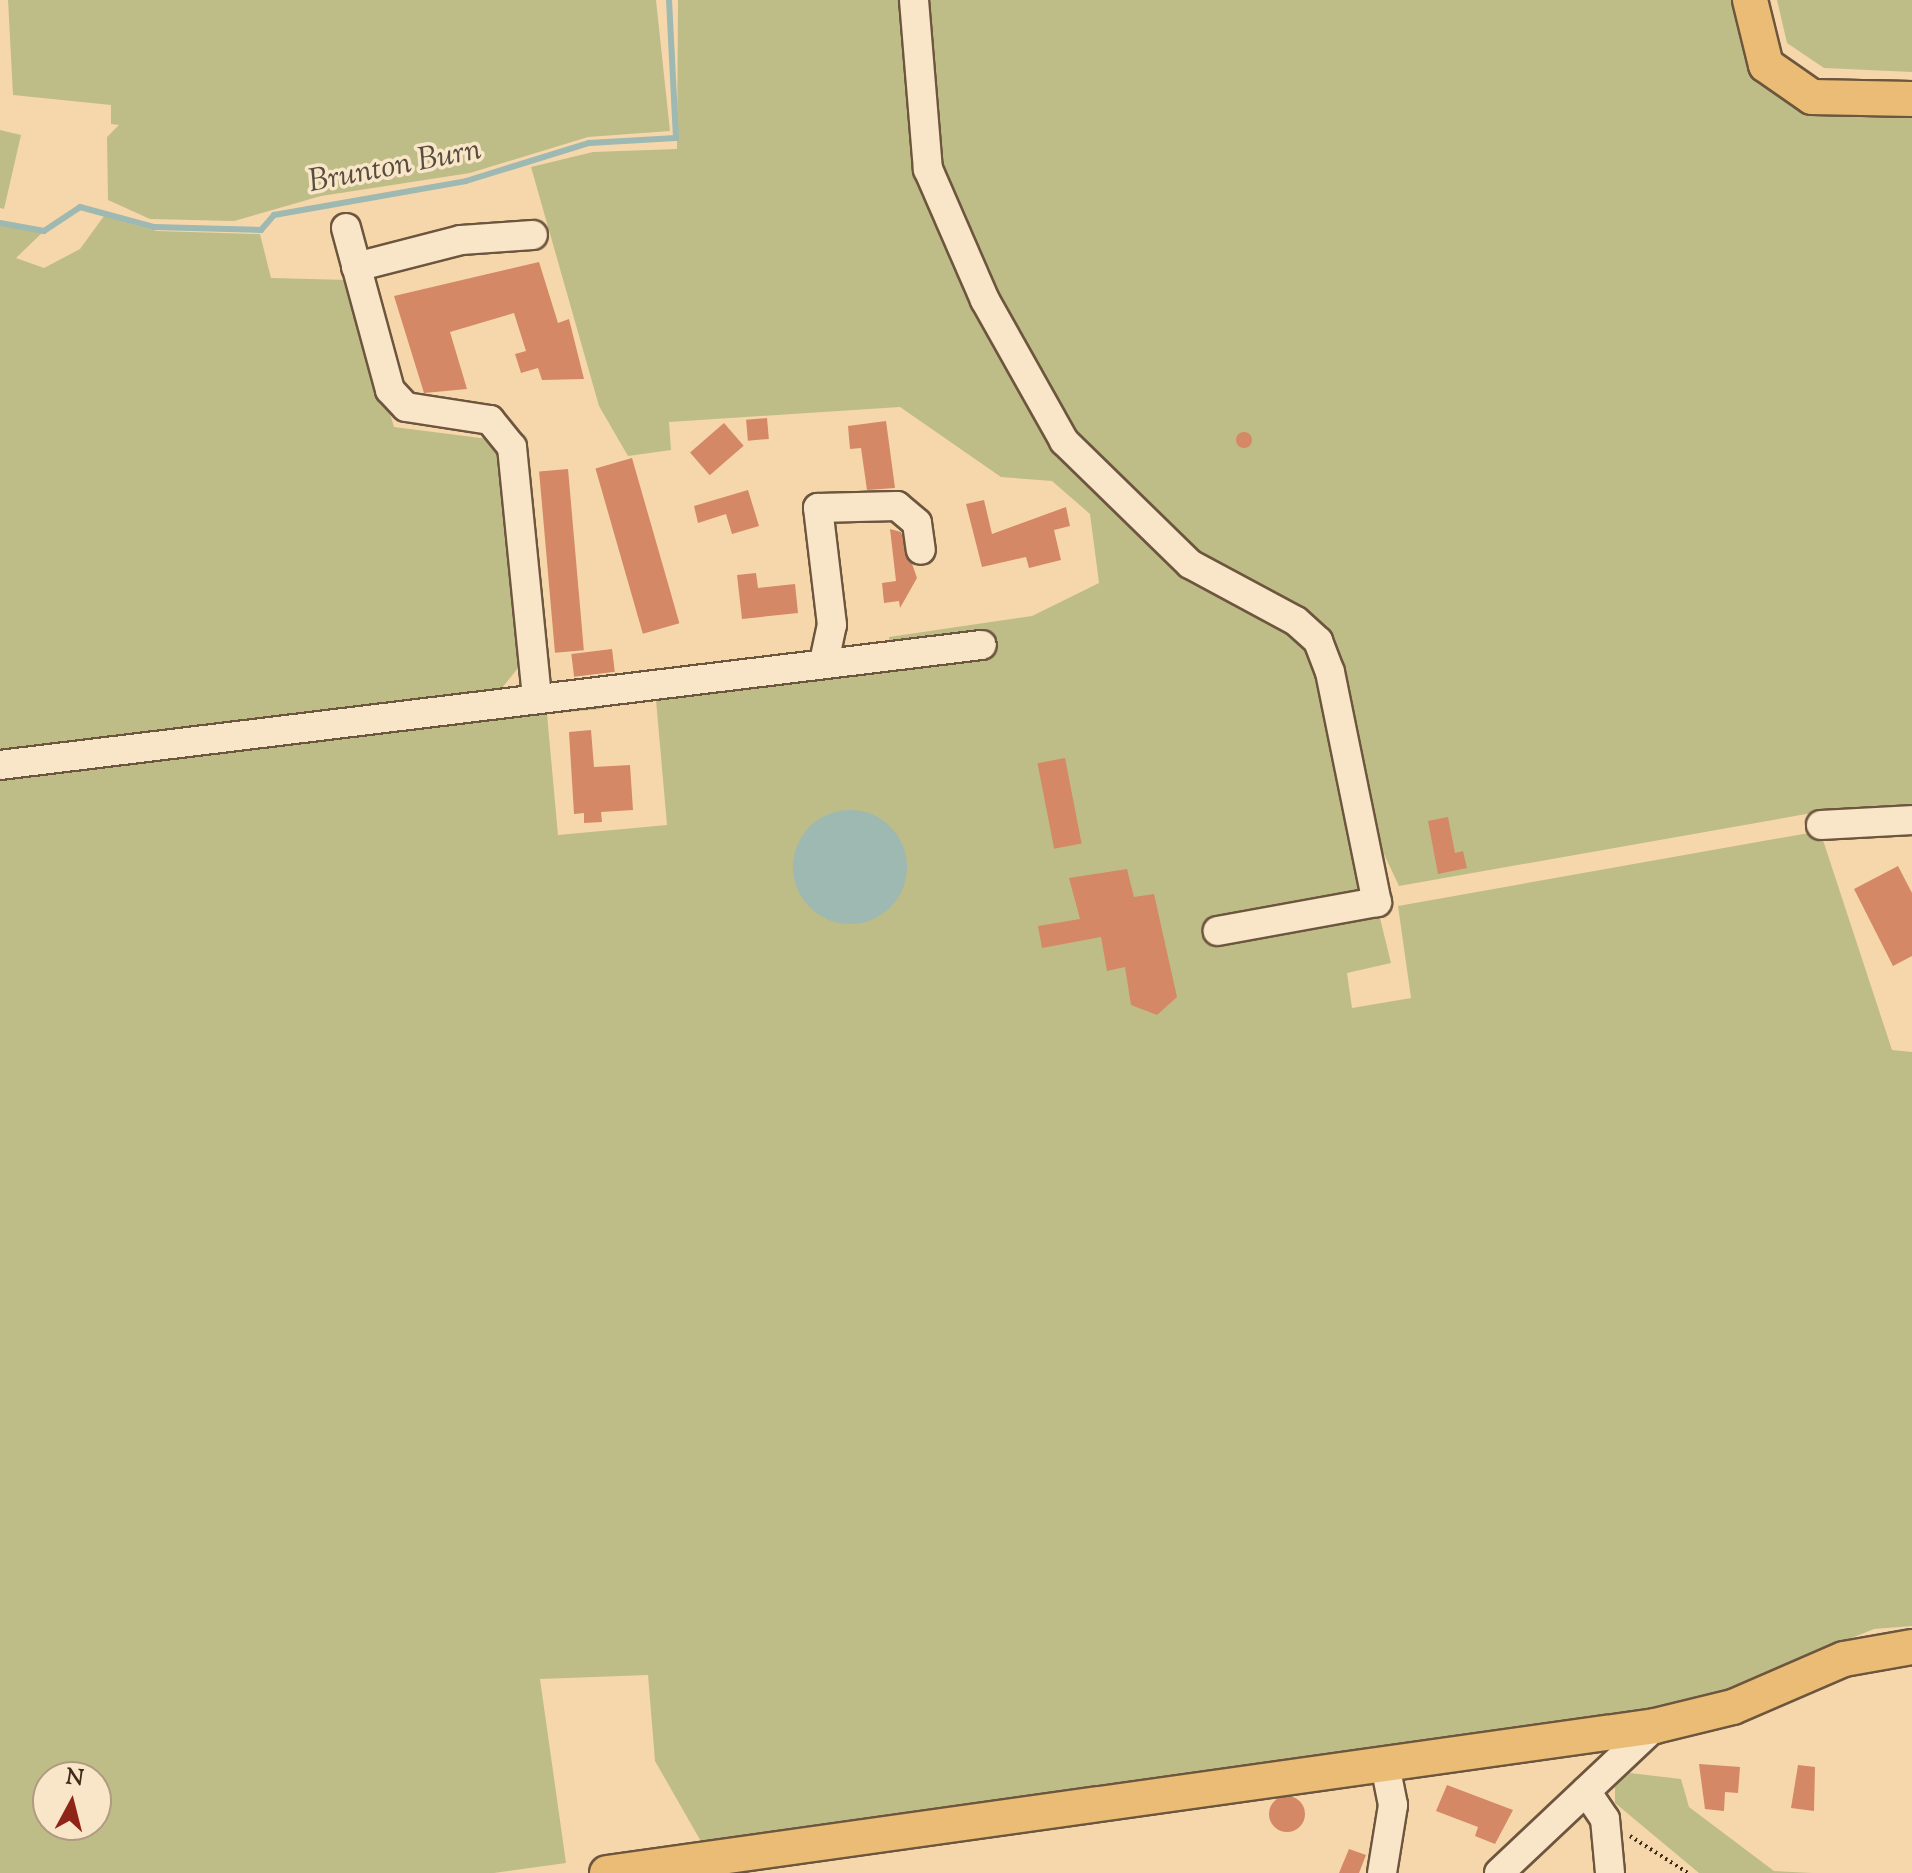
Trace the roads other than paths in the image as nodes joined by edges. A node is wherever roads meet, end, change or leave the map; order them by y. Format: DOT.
graph roads {
  1 [pos="914,0"];
  2 [pos="1750,0"];
  3 [pos="1912,99"];
  4 [pos="346,228"];
  5 [pos="533,235"];
  6 [pos="356,267"];
  7 [pos="921,550"];
  8 [pos="982,645"];
  9 [pos="824,662"];
  10 [pos="537,696"];
  11 [pos="0,765"];
  12 [pos="1912,820"];
  13 [pos="1821,825"];
  14 [pos="1218,931"];
  15 [pos="1912,1647"];
  16 [pos="1655,1726"];
  17 [pos="1385,1765"];
  18 [pos="1586,1791"];
  19 [pos="621,1872"];
  20 [pos="1382,1873"];
  21 [pos="1499,1873"];
  22 [pos="1610,1873"];
  1 -- 14 [label="street"];
  2 -- 3 [label="main road"];
  4 -- 6 [label="street"];
  5 -- 6 [label="street"];
  6 -- 10 [label="street"];
  7 -- 9 [label="street"];
  8 -- 9 [label="street"];
  9 -- 10 [label="street"];
  10 -- 11 [label="street"];
  12 -- 13 [label="street"];
  15 -- 16 [label="main road"];
  16 -- 17 [label="main road"];
  16 -- 18 [label="street"];
  17 -- 19 [label="main road"];
  17 -- 20 [label="street"];
  18 -- 21 [label="street"];
  18 -- 22 [label="street"];
}
